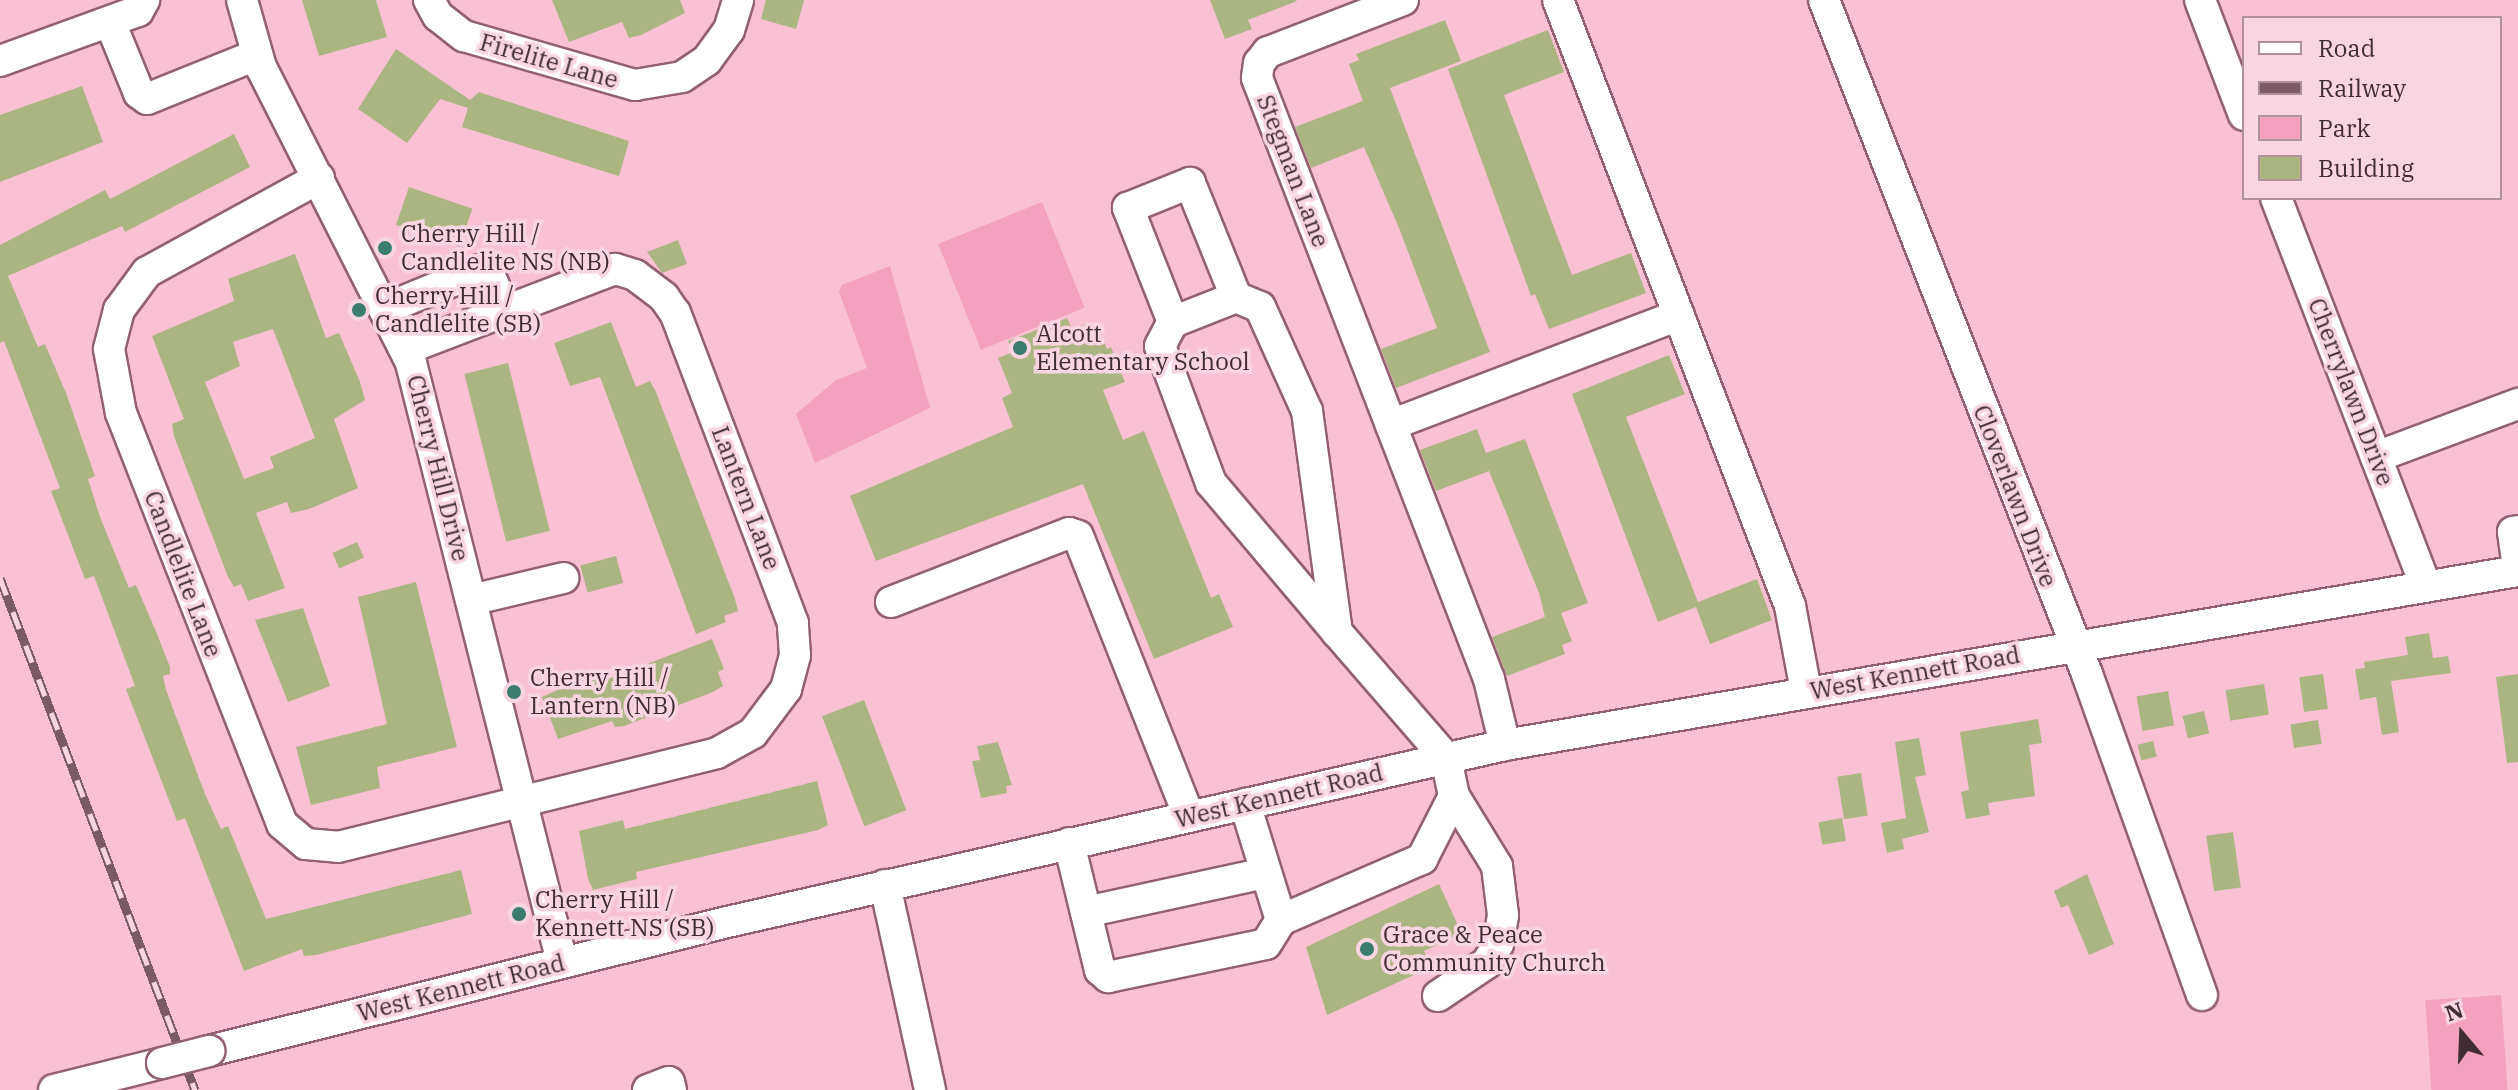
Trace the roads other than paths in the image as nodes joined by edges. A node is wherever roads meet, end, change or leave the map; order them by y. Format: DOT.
graph roads {
  1 [pos="144,0"];
  2 [pos="242,0"];
  3 [pos="429,0"];
  4 [pos="738,0"];
  5 [pos="1403,0"];
  6 [pos="1558,0"];
  7 [pos="1824,0"];
  8 [pos="2200,0"];
  9 [pos="110,22"];
  10 [pos="256,55"];
  11 [pos="0,61"];
  12 [pos="2242,110"];
  13 [pos="319,178"];
  14 [pos="2277,200"];
  15 [pos="1236,297"];
  16 [pos="387,308"];
  17 [pos="505,311"];
  18 [pos="1679,315"];
  19 [pos="1173,322"];
  20 [pos="406,349"];
  21 [pos="2518,404"];
  22 [pos="1391,425"];
  23 [pos="2376,457"];
  24 [pos="2507,533"];
  25 [pos="2518,568"];
  26 [pos="563,578"];
  27 [pos="2425,585"];
  28 [pos="471,600"];
  29 [pos="891,602"];
  30 [pos="1337,632"];
  31 [pos="2074,645"];
  32 [pos="1806,691"];
  33 [pos="1505,745"];
  34 [pos="1446,758"];
  35 [pos="1454,796"];
  36 [pos="521,800"];
  37 [pos="1245,804"];
  38 [pos="1189,816"];
  39 [pos="1069,843"];
  40 [pos="1265,873"];
  41 [pos="885,885"];
  42 [pos="1086,912"];
  43 [pos="1281,920"];
  44 [pos="562,962"];
  45 [pos="2202,995"];
  46 [pos="1438,996"];
  47 [pos="54,1090"];
  48 [pos="648,1090"];
  49 [pos="671,1090"];
  50 [pos="930,1090"];
  1 -- 9 [label="street"];
  2 -- 10 [label="street, Cherry Hill Drive"];
  3 -- 4 [label="street, Firelite Lane"];
  5 -- 22 [label="street, Stegman Lane"];
  6 -- 18 [label="street"];
  7 -- 31 [label="street, Cloverlawn Drive"];
  8 -- 12 [label="street"];
  9 -- 10 [label="street"];
  9 -- 11 [label="street"];
  10 -- 13 [label="street, Cherry Hill Drive"];
  13 -- 16 [label="street, Cherry Hill Drive"];
  13 -- 36 [label="street, Candlelite Lane"];
  14 -- 23 [label="street, Cherrylawn Drive"];
  15 -- 19 [label="street"];
  15 -- 19 [label="street"];
  15 -- 30 [label="street"];
  16 -- 17 [label="street"];
  16 -- 20 [label="street, Cherry Hill Drive"];
  17 -- 20 [label="street, Lantern Lane"];
  17 -- 36 [label="street, Lantern Lane"];
  18 -- 22 [label="street"];
  18 -- 32 [label="street"];
  19 -- 30 [label="street"];
  20 -- 28 [label="street, Cherry Hill Drive"];
  21 -- 23 [label="street"];
  22 -- 33 [label="street, Stegman Lane"];
  23 -- 27 [label="street, Cherrylawn Drive"];
  24 -- 25 [label="street"];
  25 -- 27 [label="street, West Kennett Road"];
  26 -- 28 [label="street"];
  27 -- 31 [label="street, West Kennett Road"];
  28 -- 36 [label="street, Cherry Hill Drive"];
  29 -- 38 [label="street"];
  30 -- 34 [label="street"];
  31 -- 32 [label="street, West Kennett Road"];
  31 -- 45 [label="street, Cloverlawn Drive"];
  32 -- 33 [label="street, West Kennett Road"];
  33 -- 34 [label="street, West Kennett Road"];
  34 -- 35 [label="street"];
  34 -- 37 [label="street, West Kennett Road"];
  35 -- 43 [label="street"];
  35 -- 46 [label="street"];
  36 -- 44 [label="street, Cherry Hill Drive"];
  37 -- 38 [label="street, West Kennett Road"];
  37 -- 40 [label="street"];
  38 -- 39 [label="street, West Kennett Road"];
  39 -- 41 [label="street, West Kennett Road"];
  39 -- 42 [label="street"];
  40 -- 42 [label="street"];
  40 -- 43 [label="street"];
  41 -- 44 [label="street, West Kennett Road"];
  41 -- 50 [label="street"];
  42 -- 43 [label="street"];
  44 -- 47 [label="street, West Kennett Road, bridge"];
  48 -- 49 [label="street"];
}
